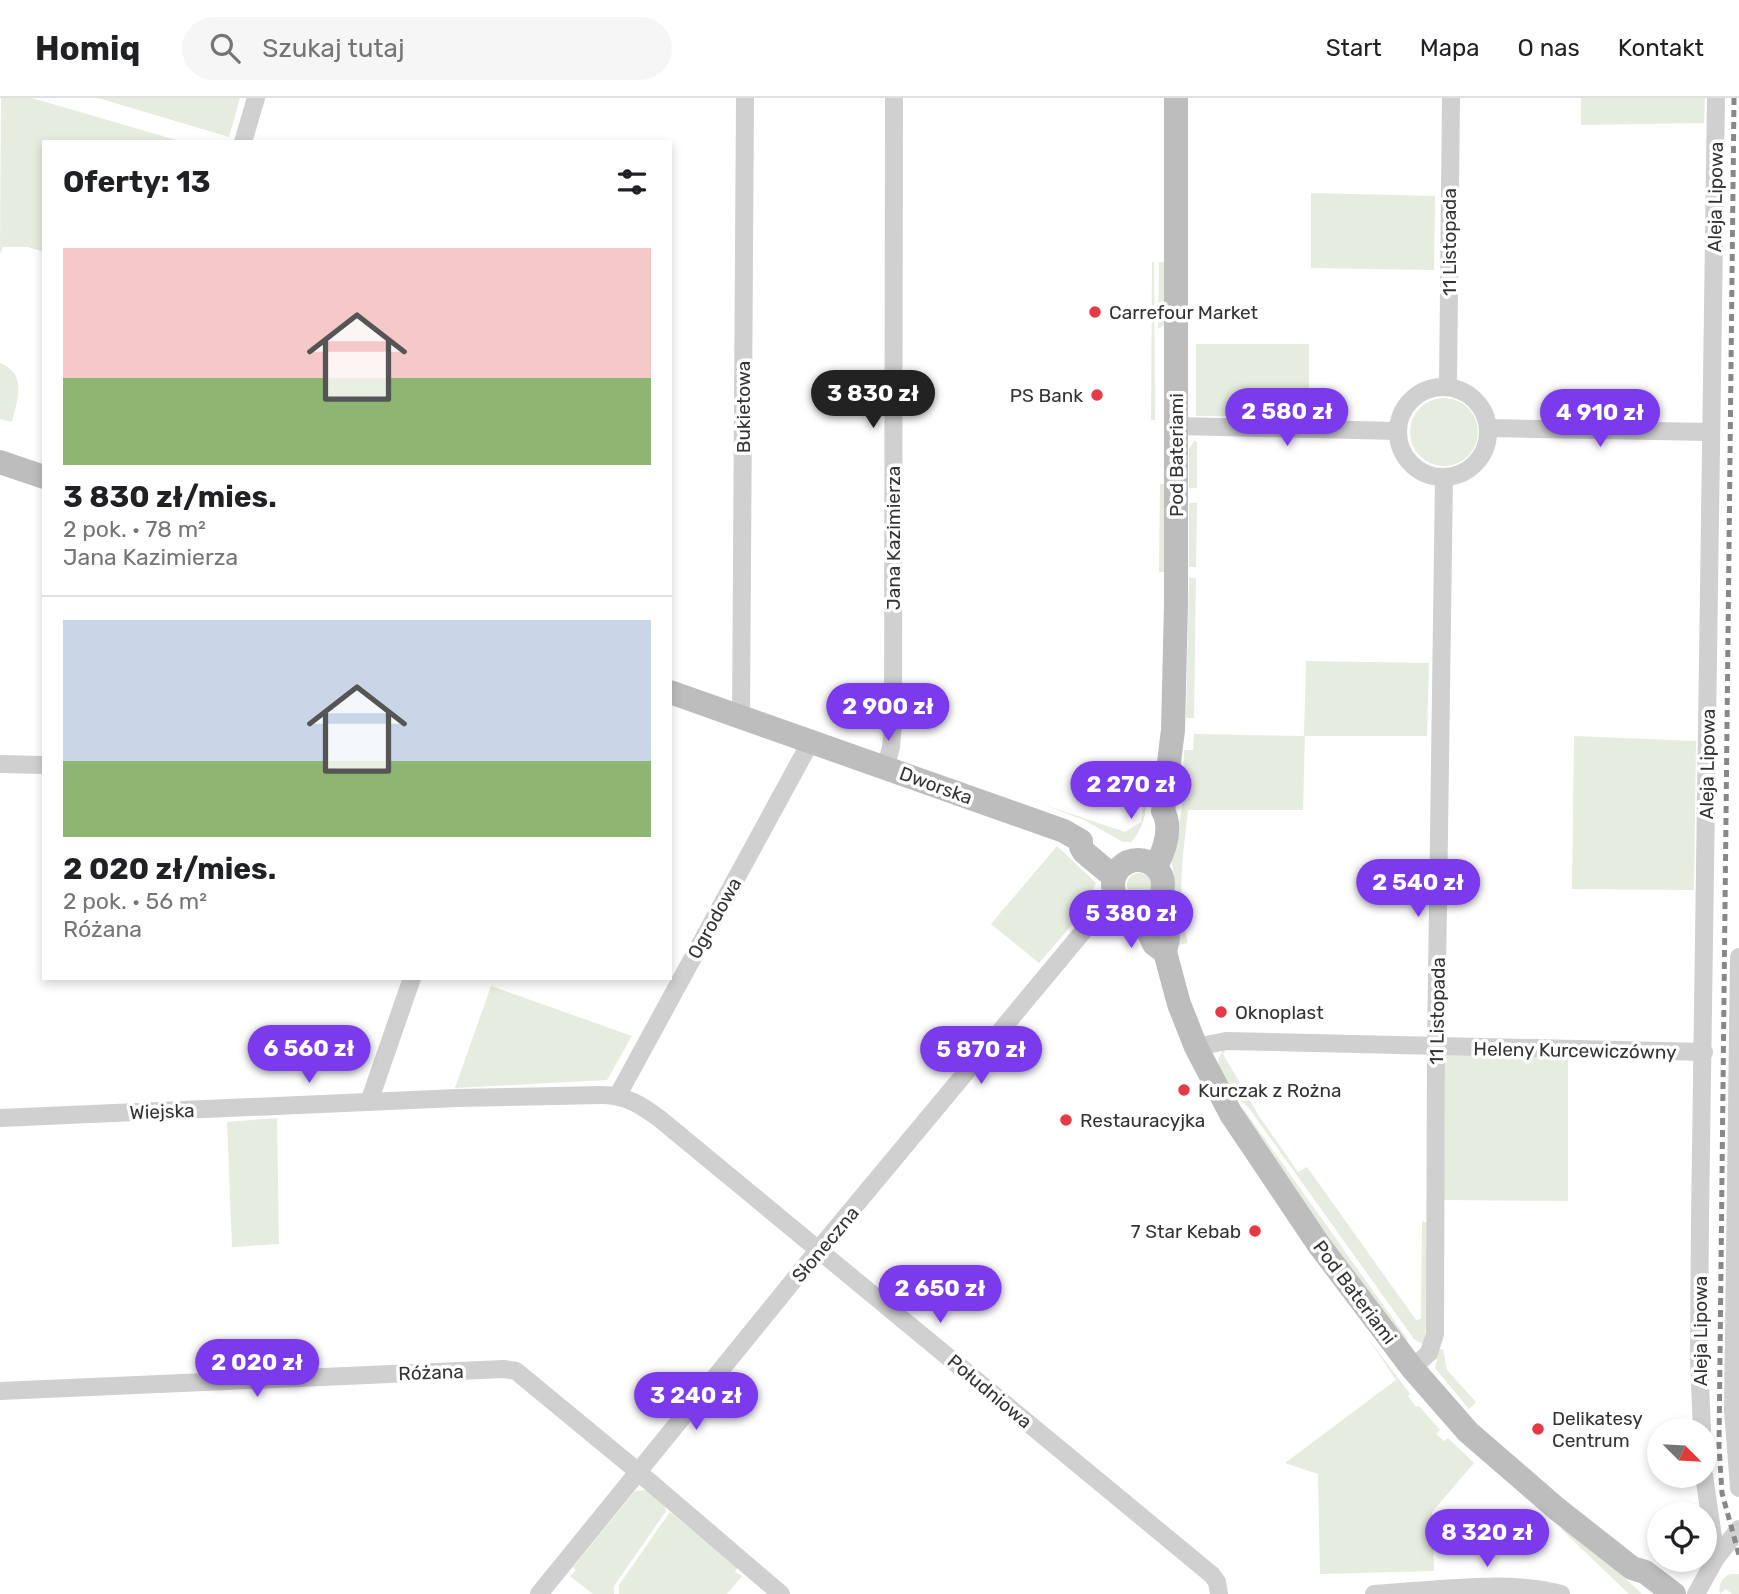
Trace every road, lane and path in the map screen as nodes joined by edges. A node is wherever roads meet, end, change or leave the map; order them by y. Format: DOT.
graph roads {
  1 [pos="256,98"];
  2 [pos="745,98"];
  3 [pos="894,98"];
  4 [pos="1176,98"];
  5 [pos="1451,98"];
  6 [pos="1716,98"];
  7 [pos="244,140"];
  8 [pos="1448,386"];
  9 [pos="1177,426"];
  10 [pos="1489,428"];
  11 [pos="1398,431"];
  12 [pos="1712,432"];
  13 [pos="0,462"];
  14 [pos="42,476"];
  15 [pos="1444,478"];
  16 [pos="672,693"];
  17 [pos="741,717"];
  18 [pos="811,741"];
  19 [pos="0,764"];
  20 [pos="42,765"];
  21 [pos="886,766"];
  22 [pos="1130,872"];
  23 [pos="1160,898"];
  24 [pos="1138,910"];
  25 [pos="1165,952"];
  26 [pos="1739,957"];
  27 [pos="411,980"];
  28 [pos="1196,1047"];
  29 [pos="1436,1047"];
  30 [pos="1703,1052"];
  31 [pos="1738,1054"];
  32 [pos="618,1095"];
  33 [pos="369,1102"];
  34 [pos="0,1118"];
  35 [pos="819,1249"];
  36 [pos="1412,1368"];
  37 [pos="0,1391"];
  38 [pos="1701,1418"];
  39 [pos="638,1472"];
  40 [pos="1739,1488"];
  41 [pos="1739,1529"];
  42 [pos="1717,1557"];
  43 [pos="1632,1569"];
  44 [pos="1708,1572"];
  45 [pos="762,1577"];
  46 [pos="538,1594"];
  47 [pos="772,1594"];
  48 [pos="781,1594"];
  49 [pos="1219,1594"];
  50 [pos="1374,1594"];
  51 [pos="1560,1594"];
  52 [pos="1651,1594"];
  53 [pos="1674,1594"];
  54 [pos="1696,1594"];
  1 -- 7 [label="street"];
  2 -- 17 [label="street, Bukietowa"];
  3 -- 21 [label="street, Jana Kazimierza"];
  4 -- 9 [label="street, Pod Bateriami"];
  5 -- 8 [label="street, 11 Listopada"];
  6 -- 12 [label="street, Aleja Lipowa"];
  8 -- 10 [label="street"];
  8 -- 11 [label="street"];
  9 -- 11 [label="street"];
  9 -- 22 [label="street, Pod Bateriami"];
  10 -- 12 [label="street"];
  10 -- 15 [label="street"];
  11 -- 15 [label="street"];
  12 -- 30 [label="street, Aleja Lipowa"];
  13 -- 14 [label="street"];
  15 -- 29 [label="street, 11 Listopada"];
  16 -- 17 [label="street, Dworska"];
  17 -- 18 [label="street, Dworska"];
  18 -- 21 [label="street, Dworska"];
  18 -- 32 [label="street, Ogrodowa"];
  19 -- 20 [label="street"];
  21 -- 22 [label="street, Dworska"];
  22 -- 23 [label="street, Pod Bateriami"];
  22 -- 24 [label="street"];
  22 -- 35 [label="street, Słoneczna"];
  23 -- 24 [label="street"];
  23 -- 25 [label="street, Pod Bateriami"];
  24 -- 25 [label="street, Pod Bateriami"];
  25 -- 28 [label="street, Pod Bateriami"];
  26 -- 31 [label="street, Aleja Lipowa"];
  27 -- 33 [label="street"];
  28 -- 29 [label="street, Heleny Kurcewiczówny"];
  28 -- 36 [label="street, Pod Bateriami"];
  29 -- 30 [label="street, Heleny Kurcewiczówny"];
  29 -- 36 [label="street, 11 Listopada"];
  30 -- 38 [label="street, Aleja Lipowa"];
  31 -- 40 [label="street, Aleja Lipowa"];
  32 -- 33 [label="street, Wiejska"];
  32 -- 35 [label="street, Południowa"];
  33 -- 34 [label="street, Wiejska"];
  35 -- 39 [label="street, Słoneczna"];
  35 -- 49 [label="street, Południowa"];
  36 -- 43 [label="street, Pod Bateriami"];
  37 -- 39 [label="street, Różana"];
  39 -- 45 [label="street, Różana"];
  39 -- 46 [label="street, Słoneczna"];
  41 -- 42 [label="street"];
  43 -- 52 [label="street, Pod Bateriami"];
  43 -- 53 [label="street, Pod Bateriami"];
  44 -- 54 [label="street"];
  45 -- 47 [label="street"];
  45 -- 48 [label="street, Różana"];
  50 -- 51 [label="street"];
}
